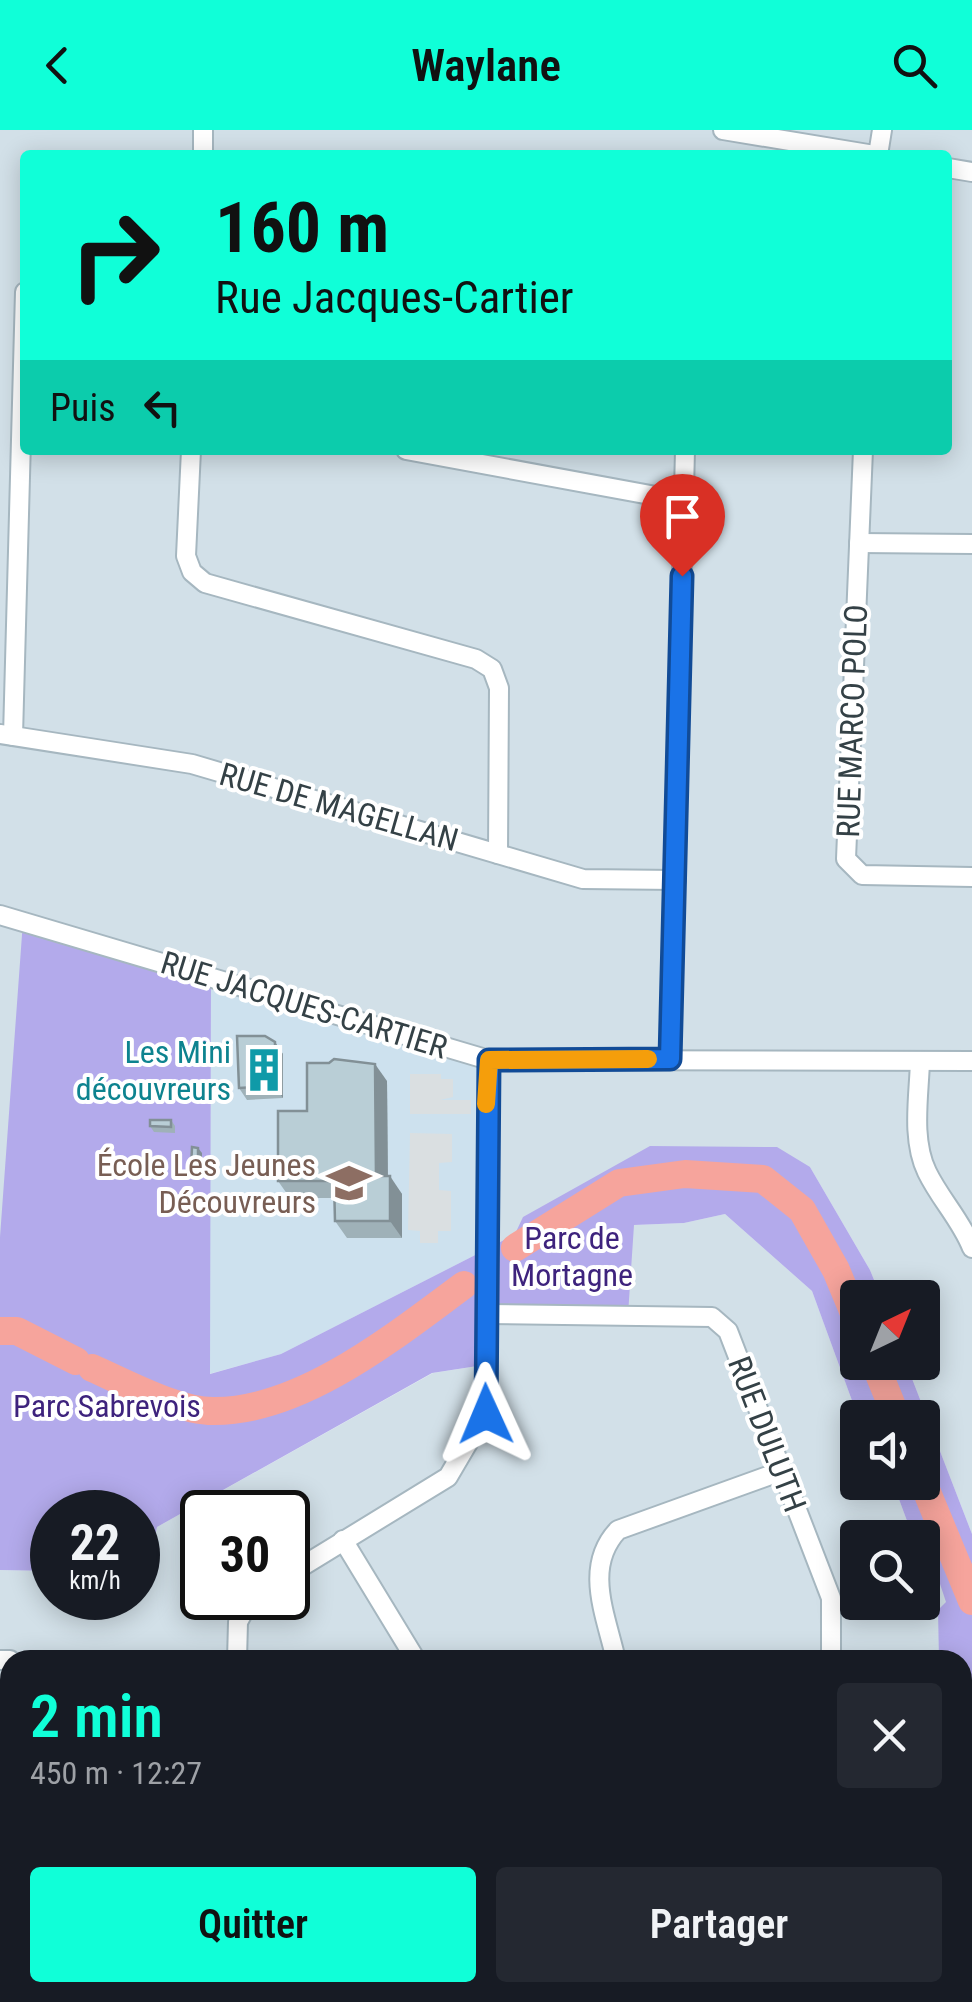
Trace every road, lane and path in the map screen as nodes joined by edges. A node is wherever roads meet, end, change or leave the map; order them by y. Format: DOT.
graph roads {
  1 [pos="723,130"];
  2 [pos="845,150"];
  3 [pos="20,415"];
  4 [pos="191,455"];
  5 [pos="434,455"];
  6 [pos="686,455"];
  7 [pos="863,455"];
  8 [pos="683,500"];
  9 [pos="859,544"];
  10 [pos="972,544"];
  11 [pos="7,735"];
  12 [pos="498,854"];
  13 [pos="972,877"];
  14 [pos="676,880"];
  15 [pos="0,915"];
  16 [pos="670,1059"];
  17 [pos="489,1060"];
  18 [pos="920,1061"];
  19 [pos="972,1061"];
  20 [pos="972,1248"];
  21 [pos="486,1314"];
  22 [pos="779,1472"];
  23 [pos="342,1540"];
  24 [pos="310,1561"];
  25 [pos="239,1620"];
  26 [pos="237,1650"];
  27 [pos="410,1650"];
  28 [pos="614,1650"];
  29 [pos="831,1650"];
  1 -- 2 [label="street"];
  3 -- 11 [label="street"];
  4 -- 12 [label="street"];
  5 -- 8 [label="street"];
  6 -- 8 [label="street"];
  7 -- 9 [label="street, RUE MARCO POLO"];
  8 -- 14 [label="street"];
  9 -- 10 [label="street"];
  9 -- 13 [label="street, RUE MARCO POLO"];
  11 -- 12 [label="street, RUE DE MAGELLAN"];
  12 -- 14 [label="street, RUE DE MAGELLAN"];
  14 -- 16 [label="street"];
  15 -- 17 [label="street, RUE JACQUES-CARTIER"];
  16 -- 17 [label="street, RUE JACQUES-CARTIER"];
  16 -- 18 [label="street, RUE JACQUES-CARTIER"];
  17 -- 21 [label="street"];
  18 -- 19 [label="street, RUE JACQUES-CARTIER"];
  18 -- 20 [label="street"];
  21 -- 22 [label="street, RUE DULUTH"];
  21 -- 23 [label="street"];
  22 -- 28 [label="street"];
  22 -- 29 [label="street, RUE DULUTH"];
  23 -- 24 [label="street"];
  23 -- 27 [label="street"];
  25 -- 26 [label="street"];
}
